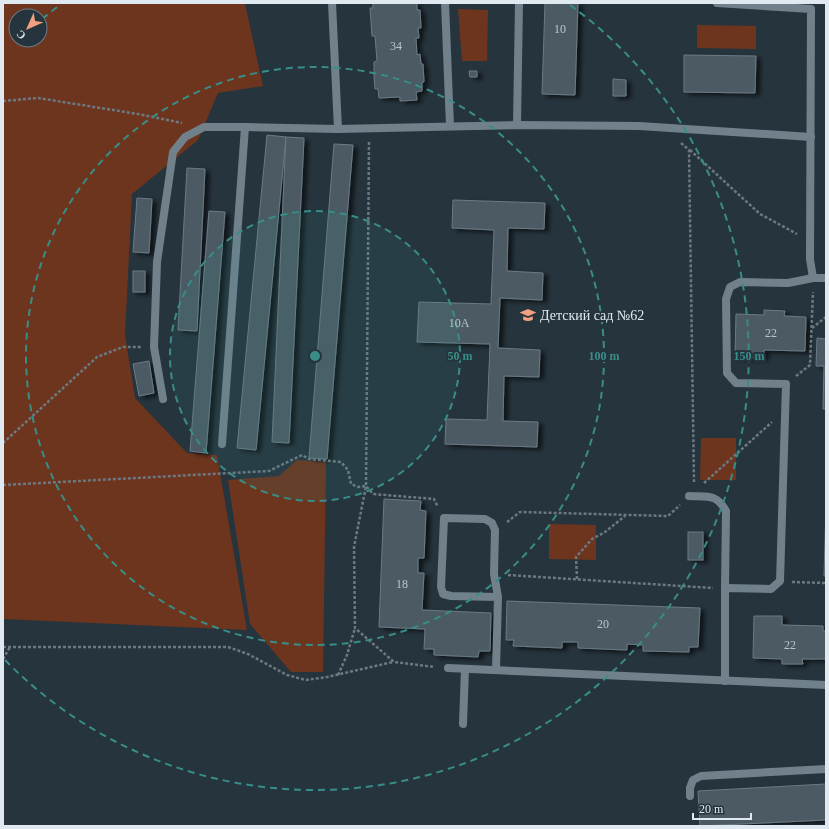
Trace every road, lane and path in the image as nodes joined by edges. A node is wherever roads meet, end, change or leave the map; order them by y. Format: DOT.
graph roads {
  1 [pos="332,3"];
  2 [pos="445,3"];
  3 [pos="519,3"];
  4 [pos="717,3"];
  5 [pos="3,101"];
  6 [pos="517,125"];
  7 [pos="450,126"];
  8 [pos="204,127"];
  9 [pos="245,127"];
  10 [pos="370,128"];
  11 [pos="675,128"];
  12 [pos="338,129"];
  13 [pos="811,137"];
  14 [pos="689,150"];
  15 [pos="793,232"];
  16 [pos="813,278"];
  17 [pos="826,278"];
  18 [pos="826,317"];
  19 [pos="811,328"];
  20 [pos="154,347"];
  21 [pos="786,384"];
  22 [pos="163,399"];
  23 [pos="785,411"];
  24 [pos="3,443"];
  25 [pos="222,444"];
  26 [pos="3,485"];
  27 [pos="366,486"];
  28 [pos="692,494"];
  29 [pos="626,515"];
  30 [pos="444,518"];
  31 [pos="495,530"];
  32 [pos="494,574"];
  33 [pos="577,580"];
  34 [pos="780,581"];
  35 [pos="826,583"];
  36 [pos="725,588"];
  37 [pos="498,598"];
  38 [pos="355,628"];
  39 [pos="3,647"];
  40 [pos="10,647"];
  41 [pos="3,658"];
  42 [pos="394,662"];
  43 [pos="448,668"];
  44 [pos="465,669"];
  45 [pos="496,670"];
  46 [pos="337,675"];
  47 [pos="725,681"];
  48 [pos="826,685"];
  49 [pos="463,724"];
  50 [pos="826,769"];
  51 [pos="690,796"];
  1 -- 12 [label="lane"];
  2 -- 7 [label="lane"];
  3 -- 6 [label="lane"];
  4 -- 13 [label="lane"];
  5 -- 8 [label="path"];
  6 -- 7 [label="lane"];
  6 -- 11 [label="lane"];
  7 -- 10 [label="lane"];
  8 -- 9 [label="lane"];
  8 -- 20 [label="lane"];
  9 -- 12 [label="lane"];
  9 -- 25 [label="lane"];
  10 -- 12 [label="lane"];
  10 -- 27 [label="path"];
  11 -- 13 [label="lane"];
  11 -- 14 [label="path"];
  13 -- 16 [label="lane"];
  14 -- 15 [label="path"];
  14 -- 28 [label="path"];
  16 -- 17 [label="lane"];
  16 -- 19 [label="path"];
  16 -- 21 [label="lane"];
  18 -- 19 [label="path"];
  19 -- 21 [label="path"];
  20 -- 22 [label="lane"];
  20 -- 24 [label="path"];
  21 -- 23 [label="lane"];
  23 -- 28 [label="path"];
  23 -- 34 [label="lane"];
  26 -- 27 [label="path"];
  27 -- 30 [label="path"];
  27 -- 38 [label="path"];
  28 -- 29 [label="path"];
  28 -- 36 [label="lane"];
  29 -- 31 [label="path"];
  29 -- 33 [label="path"];
  30 -- 31 [label="lane"];
  30 -- 37 [label="lane"];
  31 -- 32 [label="lane"];
  32 -- 33 [label="path"];
  32 -- 37 [label="lane"];
  33 -- 36 [label="path"];
  34 -- 35 [label="path"];
  34 -- 36 [label="lane"];
  36 -- 47 [label="lane"];
  37 -- 45 [label="lane"];
  38 -- 42 [label="path"];
  38 -- 46 [label="path"];
  39 -- 40 [label="path"];
  40 -- 41 [label="path"];
  40 -- 46 [label="path"];
  42 -- 43 [label="path"];
  42 -- 46 [label="path"];
  43 -- 44 [label="lane"];
  44 -- 45 [label="lane"];
  44 -- 49 [label="lane"];
  45 -- 47 [label="lane"];
  47 -- 48 [label="lane"];
  50 -- 51 [label="lane"];
}
